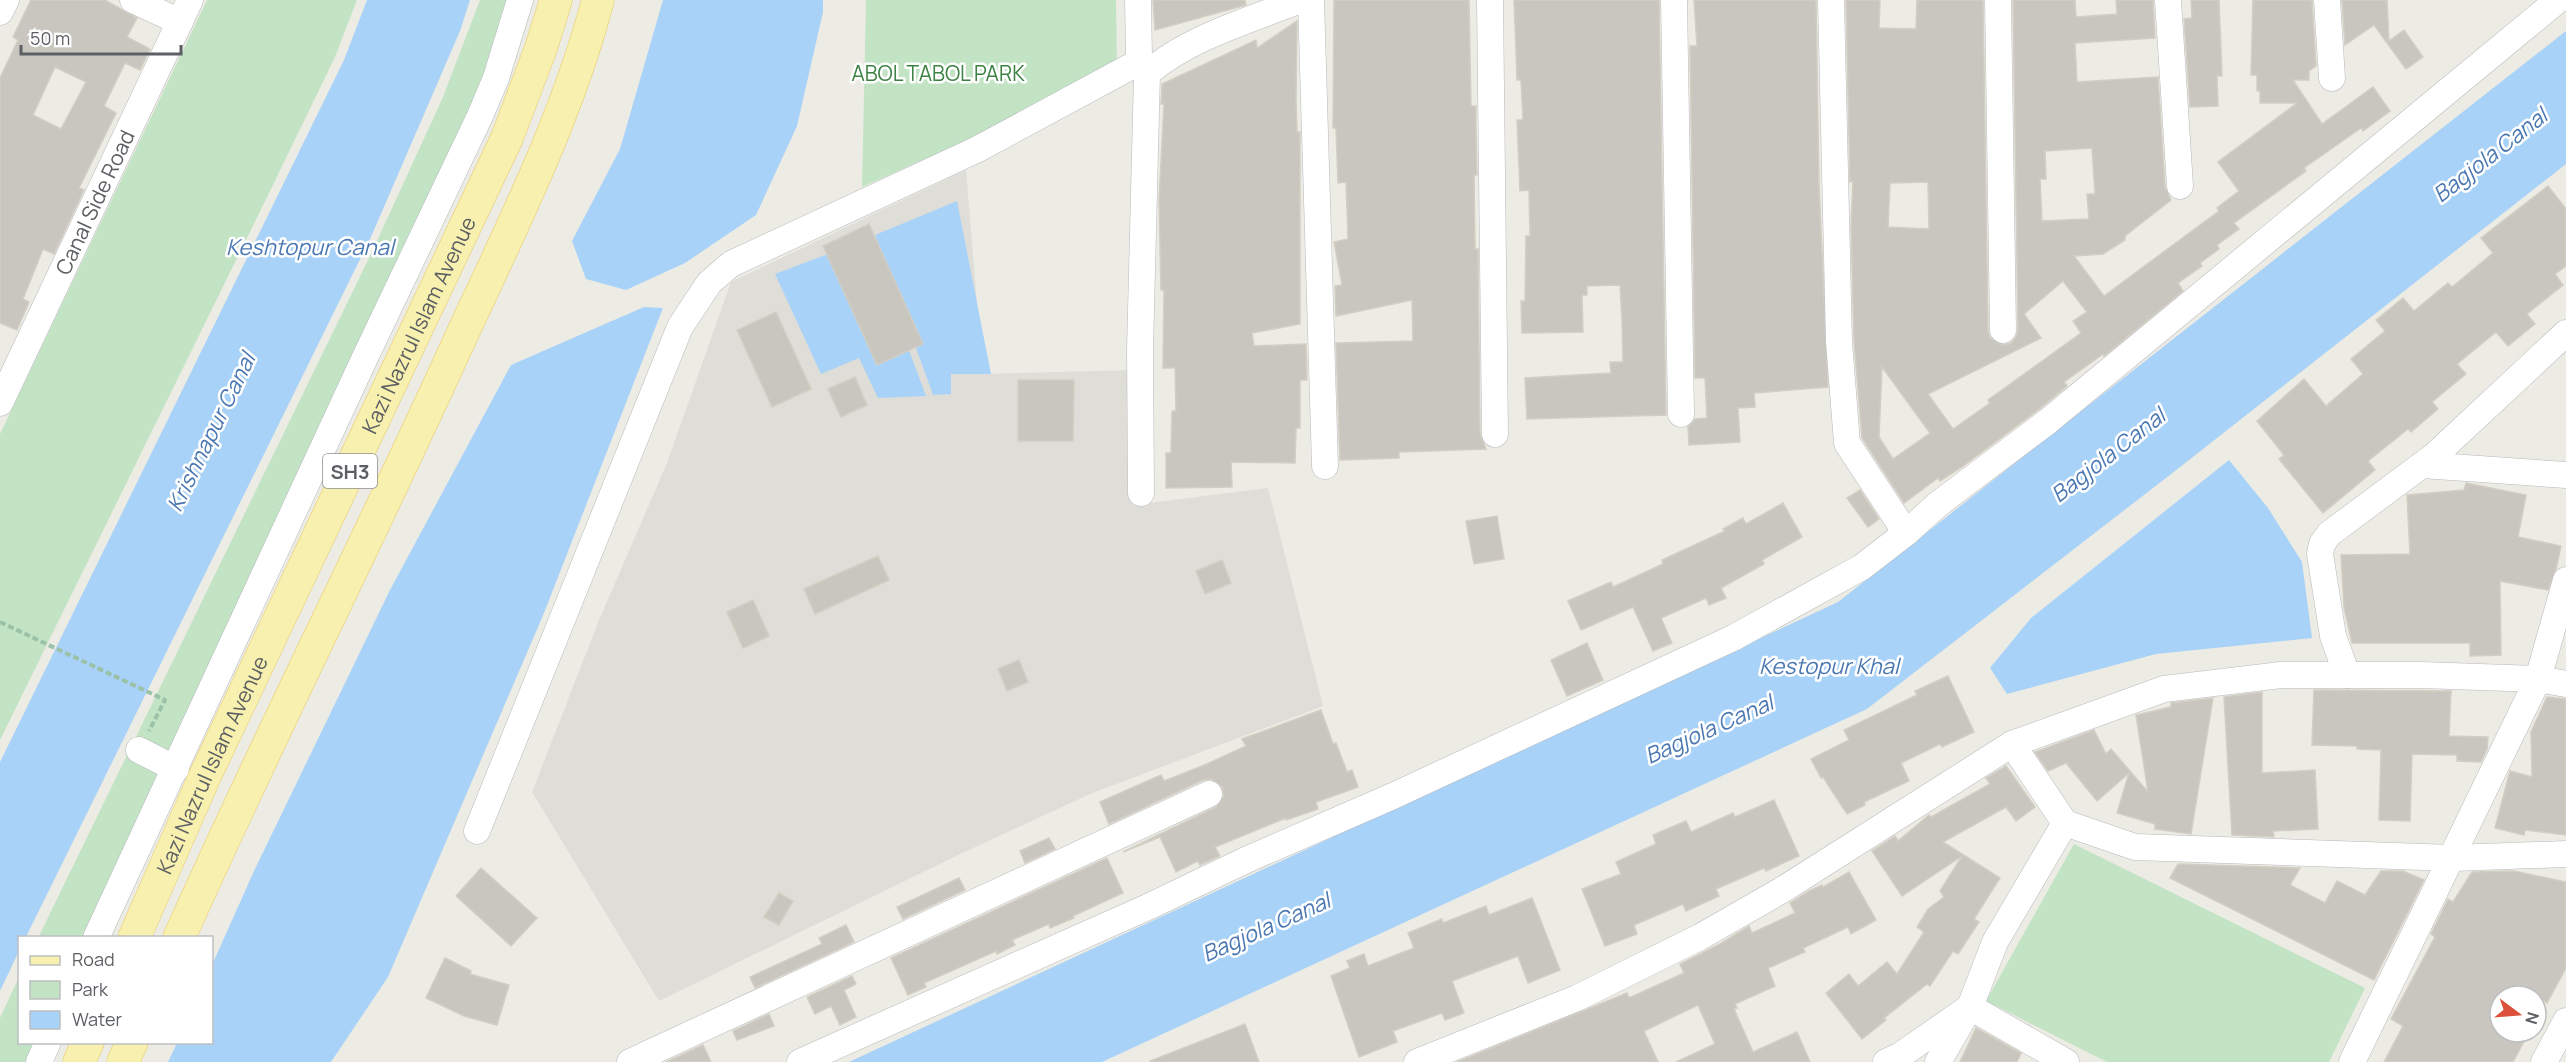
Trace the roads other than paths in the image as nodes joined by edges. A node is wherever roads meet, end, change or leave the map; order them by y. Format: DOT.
graph roads {
  1 [pos="6,0"];
  2 [pos="133,0"];
  3 [pos="520,0"];
  4 [pos="556,0"];
  5 [pos="598,0"];
  6 [pos="1138,0"];
  7 [pos="1301,0"];
  8 [pos="1311,0"];
  9 [pos="1490,0"];
  10 [pos="1674,0"];
  11 [pos="1831,0"];
  12 [pos="1998,0"];
  13 [pos="2168,0"];
  14 [pos="2327,0"];
  15 [pos="2558,0"];
  16 [pos="185,11"];
  17 [pos="0,12"];
  18 [pos="1144,67"];
  19 [pos="2332,78"];
  20 [pos="2180,186"];
  21 [pos="2003,330"];
  22 [pos="2566,333"];
  23 [pos="0,404"];
  24 [pos="1681,414"];
  25 [pos="1495,434"];
  26 [pos="2422,465"];
  27 [pos="1325,466"];
  28 [pos="2566,475"];
  29 [pos="1141,493"];
  30 [pos="1906,533"];
  31 [pos="2566,580"];
  32 [pos="2347,675"];
  33 [pos="2538,679"];
  34 [pos="2566,684"];
  35 [pos="2012,744"];
  36 [pos="139,750"];
  37 [pos="176,769"];
  38 [pos="1209,794"];
  39 [pos="2065,823"];
  40 [pos="477,831"];
  41 [pos="2566,854"];
  42 [pos="2453,858"];
  43 [pos="97,936"];
  44 [pos="135,936"];
  45 [pos="180,936"];
  46 [pos="1970,1007"];
  47 [pos="2566,1021"];
  48 [pos="47,1044"];
  49 [pos="87,1044"];
  50 [pos="131,1044"];
  51 [pos="39,1062"];
  52 [pos="79,1062"];
  53 [pos="123,1062"];
  54 [pos="630,1062"];
  55 [pos="800,1062"];
  56 [pos="1417,1062"];
  57 [pos="1886,1062"];
  58 [pos="1938,1062"];
  59 [pos="2066,1062"];
  60 [pos="2352,1062"];
  61 [pos="2544,1062"];
  1 -- 17 [label="street"];
  2 -- 16 [label="street"];
  3 -- 37 [label="street"];
  4 -- 44 [label="main road, Kazi Nazrul Islam Avenue / SH3"];
  5 -- 45 [label="main road, Kazi Nazrul Islam Avenue / SH3"];
  6 -- 18 [label="street"];
  7 -- 18 [label="street"];
  8 -- 27 [label="street"];
  9 -- 25 [label="street"];
  10 -- 24 [label="street"];
  11 -- 30 [label="street"];
  12 -- 21 [label="street"];
  13 -- 20 [label="street"];
  14 -- 19 [label="street"];
  15 -- 30 [label="street"];
  16 -- 23 [label="street, Canal Side Road"];
  18 -- 29 [label="street"];
  18 -- 40 [label="street"];
  22 -- 26 [label="street"];
  26 -- 28 [label="street"];
  26 -- 32 [label="street"];
  30 -- 55 [label="street"];
  31 -- 33 [label="street"];
  32 -- 33 [label="street"];
  32 -- 35 [label="street"];
  33 -- 34 [label="street"];
  33 -- 42 [label="street"];
  35 -- 39 [label="street"];
  35 -- 56 [label="street"];
  36 -- 37 [label="street"];
  37 -- 43 [label="street"];
  38 -- 54 [label="street"];
  39 -- 42 [label="street"];
  39 -- 46 [label="street"];
  41 -- 42 [label="street"];
  42 -- 60 [label="street"];
  46 -- 57 [label="street"];
  46 -- 58 [label="street"];
  46 -- 59 [label="street"];
  47 -- 61 [label="street"];
  48 -- 51 [label="street"];
  49 -- 52 [label="main road"];
  50 -- 53 [label="main road"];
}
